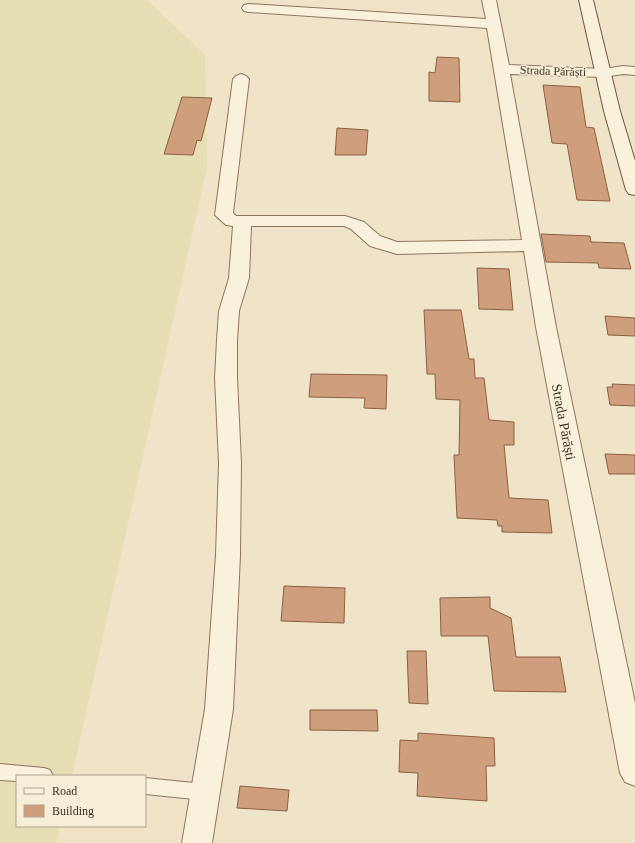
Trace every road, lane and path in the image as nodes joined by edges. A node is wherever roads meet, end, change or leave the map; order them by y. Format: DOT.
graph roads {
  1 [pos="489,0"];
  2 [pos="586,0"];
  3 [pos="249,8"];
  4 [pos="493,24"];
  5 [pos="501,69"];
  6 [pos="635,71"];
  7 [pos="604,73"];
  8 [pos="241,79"];
  9 [pos="635,190"];
  10 [pos="242,222"];
  11 [pos="531,245"];
  12 [pos="0,772"];
  13 [pos="635,773"];
  14 [pos="33,775"];
  15 [pos="146,786"];
  16 [pos="204,792"];
  17 [pos="197,843"];
  1 -- 4 [label="street, Strada Părăști"];
  2 -- 7 [label="street, Strada Părăști"];
  3 -- 4 [label="street"];
  4 -- 5 [label="street, Strada Părăști"];
  5 -- 7 [label="street, Strada Părăști"];
  5 -- 11 [label="street, Strada Părăști"];
  6 -- 7 [label="street"];
  7 -- 9 [label="street, Strada Părăști"];
  8 -- 10 [label="street"];
  10 -- 11 [label="street"];
  10 -- 16 [label="street"];
  11 -- 13 [label="street, Strada Părăști"];
  12 -- 14 [label="lane"];
  15 -- 16 [label="lane"];
  16 -- 17 [label="street"];
}
